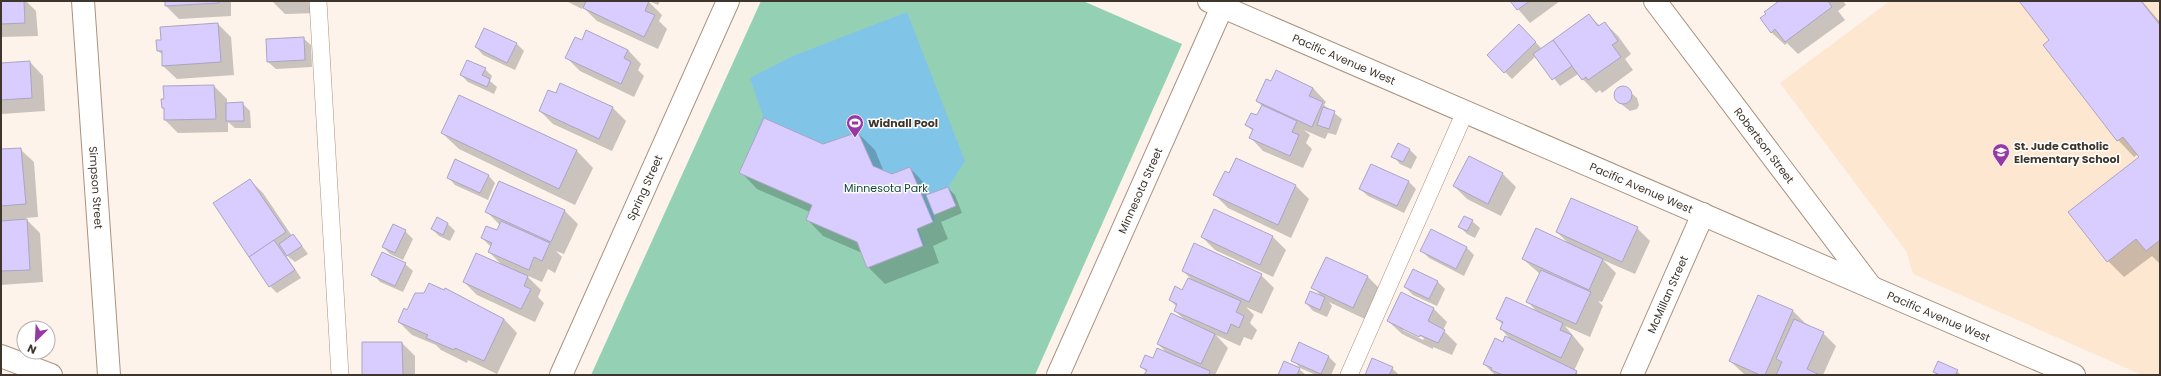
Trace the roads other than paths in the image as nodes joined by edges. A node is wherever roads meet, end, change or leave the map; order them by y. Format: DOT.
graph roads {
  1 [pos="83,1"];
  2 [pos="318,1"];
  3 [pos="728,1"];
  4 [pos="1655,1"];
  5 [pos="1216,4"];
  6 [pos="1465,112"];
  7 [pos="1703,214"];
  8 [pos="1873,289"];
  9 [pos="1,356"];
  10 [pos="51,375"];
  11 [pos="109,375"];
  12 [pos="340,375"];
  13 [pos="561,375"];
  14 [pos="1058,375"];
  15 [pos="1349,375"];
  16 [pos="1632,375"];
  17 [pos="2074,375"];
  1 -- 11 [label="street, Simpson Street"];
  2 -- 12 [label="lane"];
  3 -- 13 [label="street, Spring Street"];
  4 -- 8 [label="street, Robertson Street"];
  5 -- 6 [label="street, Pacific Avenue West"];
  5 -- 14 [label="street, Minnesota Street"];
  6 -- 7 [label="street, Pacific Avenue West"];
  6 -- 15 [label="lane"];
  7 -- 8 [label="street, Pacific Avenue West"];
  7 -- 16 [label="street, McMillan Street"];
  8 -- 17 [label="street, Pacific Avenue West"];
  9 -- 10 [label="street"];
}
